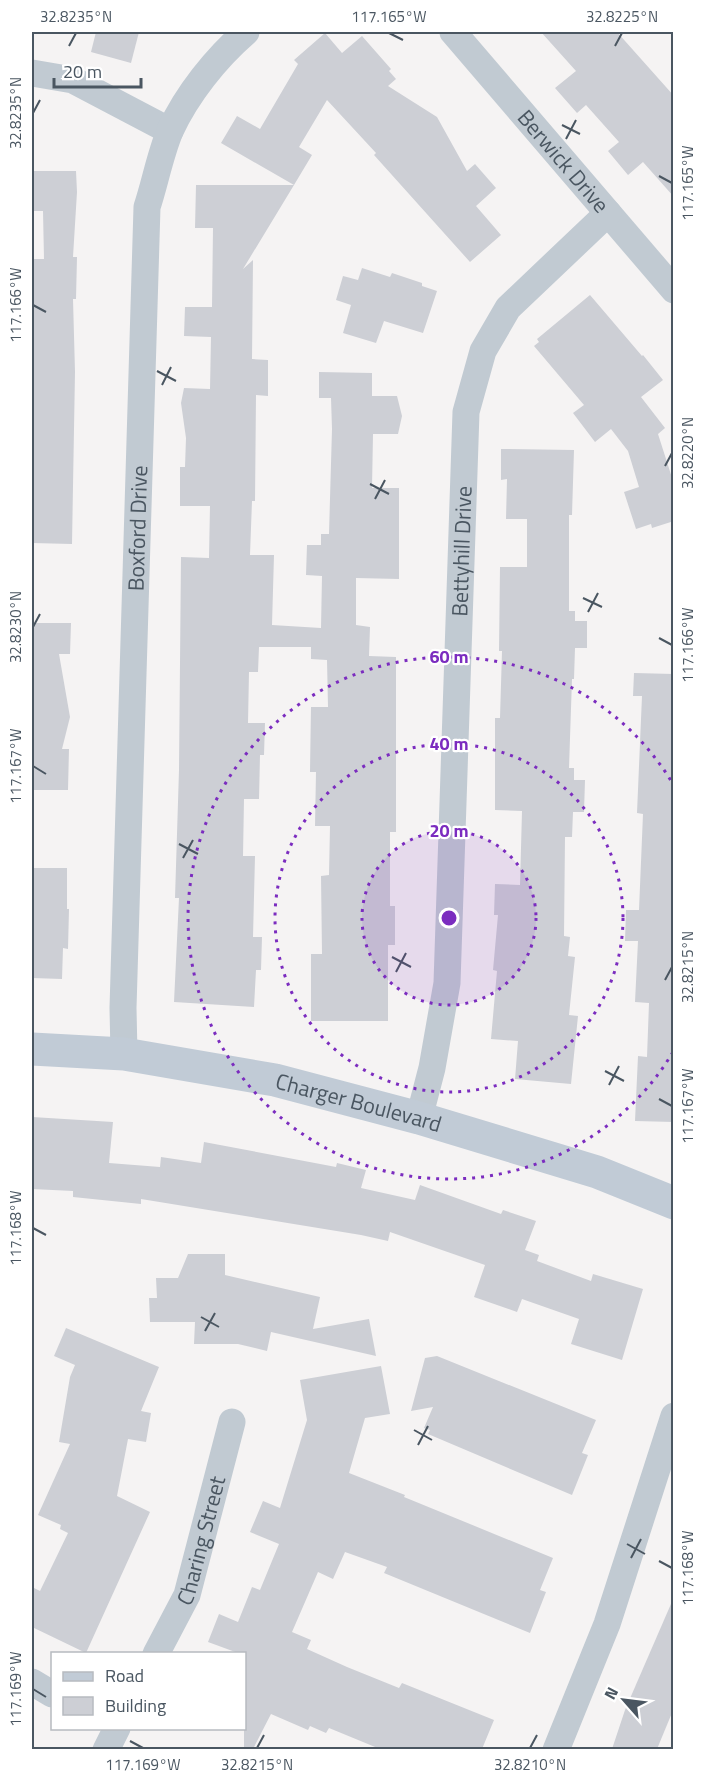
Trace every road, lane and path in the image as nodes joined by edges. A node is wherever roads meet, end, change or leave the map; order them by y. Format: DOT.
graph roads {
  1 [pos="246,32"];
  2 [pos="453,32"];
  3 [pos="32,73"];
  4 [pos="170,132"];
  5 [pos="608,213"];
  6 [pos="674,290"];
  7 [pos="32,1049"];
  8 [pos="124,1054"];
  9 [pos="419,1118"];
  10 [pos="674,1203"];
  11 [pos="674,1416"];
  12 [pos="232,1422"];
  13 [pos="157,1652"];
  14 [pos="32,1682"];
  15 [pos="51,1693"];
  16 [pos="556,1749"];
  1 -- 4 [label="street, Boxford Drive"];
  2 -- 5 [label="street, Berwick Drive"];
  3 -- 4 [label="street"];
  4 -- 8 [label="street, Boxford Drive"];
  5 -- 6 [label="street, Berwick Drive"];
  5 -- 9 [label="street, Bettyhill Drive"];
  7 -- 8 [label="street, Charger Boulevard"];
  8 -- 9 [label="street, Charger Boulevard"];
  9 -- 10 [label="street, Charger Boulevard"];
  11 -- 16 [label="street"];
  12 -- 13 [label="street, Charing Street"];
  14 -- 15 [label="street"];
}
